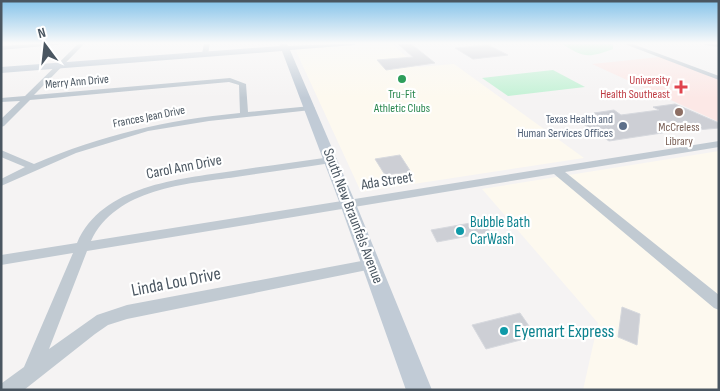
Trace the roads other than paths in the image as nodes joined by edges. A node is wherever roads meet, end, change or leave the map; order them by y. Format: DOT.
graph roads {
  1 [pos="65,61"];
  2 [pos="117,61"];
  3 [pos="291,61"];
  4 [pos="674,61"];
  5 [pos="60,66"];
  6 [pos="1,70"];
  7 [pos="719,78"];
  8 [pos="28,98"];
  9 [pos="1,100"];
  10 [pos="311,108"];
  11 [pos="244,116"];
  12 [pos="1,124"];
  13 [pos="719,144"];
  14 [pos="1,153"];
  15 [pos="331,160"];
  16 [pos="33,167"];
  17 [pos="556,170"];
  18 [pos="1,183"];
  19 [pos="348,204"];
  20 [pos="81,247"];
  21 [pos="1,260"];
  22 [pos="372,264"];
  23 [pos="719,304"];
  24 [pos="31,373"];
  25 [pos="9,390"];
  26 [pos="420,390"];
  1 -- 5 [label="street"];
  2 -- 5 [label="main road"];
  3 -- 10 [label="main road, South New Braunfels Avenue"];
  4 -- 7 [label="street"];
  5 -- 6 [label="main road"];
  5 -- 8 [label="street"];
  8 -- 9 [label="street, Merry Ann Drive"];
  8 -- 11 [label="street, Merry Ann Drive"];
  8 -- 12 [label="street"];
  10 -- 11 [label="street, Frances Jean Drive"];
  10 -- 15 [label="main road, South New Braunfels Avenue"];
  11 -- 16 [label="street, Frances Jean Drive"];
  13 -- 17 [label="street, Ada Street"];
  14 -- 16 [label="street"];
  15 -- 19 [label="main road, South New Braunfels Avenue"];
  15 -- 20 [label="street, Carol Ann Drive"];
  16 -- 18 [label="street, Frances Jean Drive"];
  17 -- 19 [label="street, Ada Street"];
  17 -- 23 [label="street"];
  19 -- 20 [label="street, Ada Street"];
  19 -- 22 [label="main road, South New Braunfels Avenue"];
  20 -- 21 [label="street, Ada Street"];
  20 -- 24 [label="street, Carol Ann Drive"];
  22 -- 24 [label="street, Linda Lou Drive"];
  22 -- 26 [label="main road, South New Braunfels Avenue"];
  24 -- 25 [label="street, Linda Lou Drive"];
}
